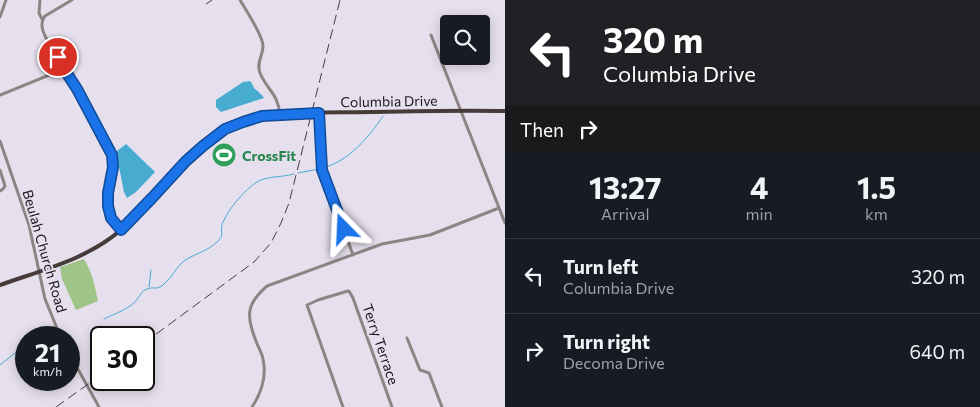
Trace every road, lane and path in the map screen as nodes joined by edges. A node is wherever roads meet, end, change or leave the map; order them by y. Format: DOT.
graph roads {
  1 [pos="6,0"];
  2 [pos="40,0"];
  3 [pos="72,0"];
  4 [pos="240,0"];
  5 [pos="0,17"];
  6 [pos="42,20"];
  7 [pos="431,35"];
  8 [pos="64,69"];
  9 [pos="0,95"];
  10 [pos="461,111"];
  11 [pos="505,111"];
  12 [pos="319,113"];
  13 [pos="280,115"];
  14 [pos="0,141"];
  15 [pos="0,172"];
  16 [pos="0,191"];
  17 [pos="499,208"];
  18 [pos="505,223"];
  19 [pos="121,230"];
  20 [pos="353,255"];
  21 [pos="39,272"];
  22 [pos="0,285"];
  23 [pos="56,326"];
  24 [pos="407,338"];
  25 [pos="80,373"];
  26 [pos="99,407"];
  27 [pos="252,407"];
  28 [pos="343,407"];
  29 [pos="392,407"];
  30 [pos="442,407"];
  1 -- 5 [label="street"];
  2 -- 6 [label="street"];
  3 -- 6 [label="street"];
  4 -- 13 [label="street"];
  6 -- 8 [label="street"];
  7 -- 10 [label="street"];
  8 -- 9 [label="street"];
  8 -- 19 [label="street"];
  10 -- 11 [label="main road, Columbia Drive"];
  10 -- 12 [label="main road, Columbia Drive"];
  10 -- 17 [label="street"];
  12 -- 13 [label="main road, Columbia Drive"];
  12 -- 20 [label="street"];
  13 -- 19 [label="main road, Columbia Drive"];
  14 -- 21 [label="street, Beulah Church Road"];
  15 -- 16 [label="street"];
  17 -- 18 [label="street"];
  17 -- 20 [label="street"];
  19 -- 21 [label="main road, Columbia Drive"];
  20 -- 27 [label="street"];
  21 -- 22 [label="main road, Columbia Drive"];
  21 -- 23 [label="street, Beulah Church Road"];
  24 -- 30 [label="street"];
  25 -- 26 [label="street"];
  28 -- 29 [label="street, Terry Terrace"];
}
